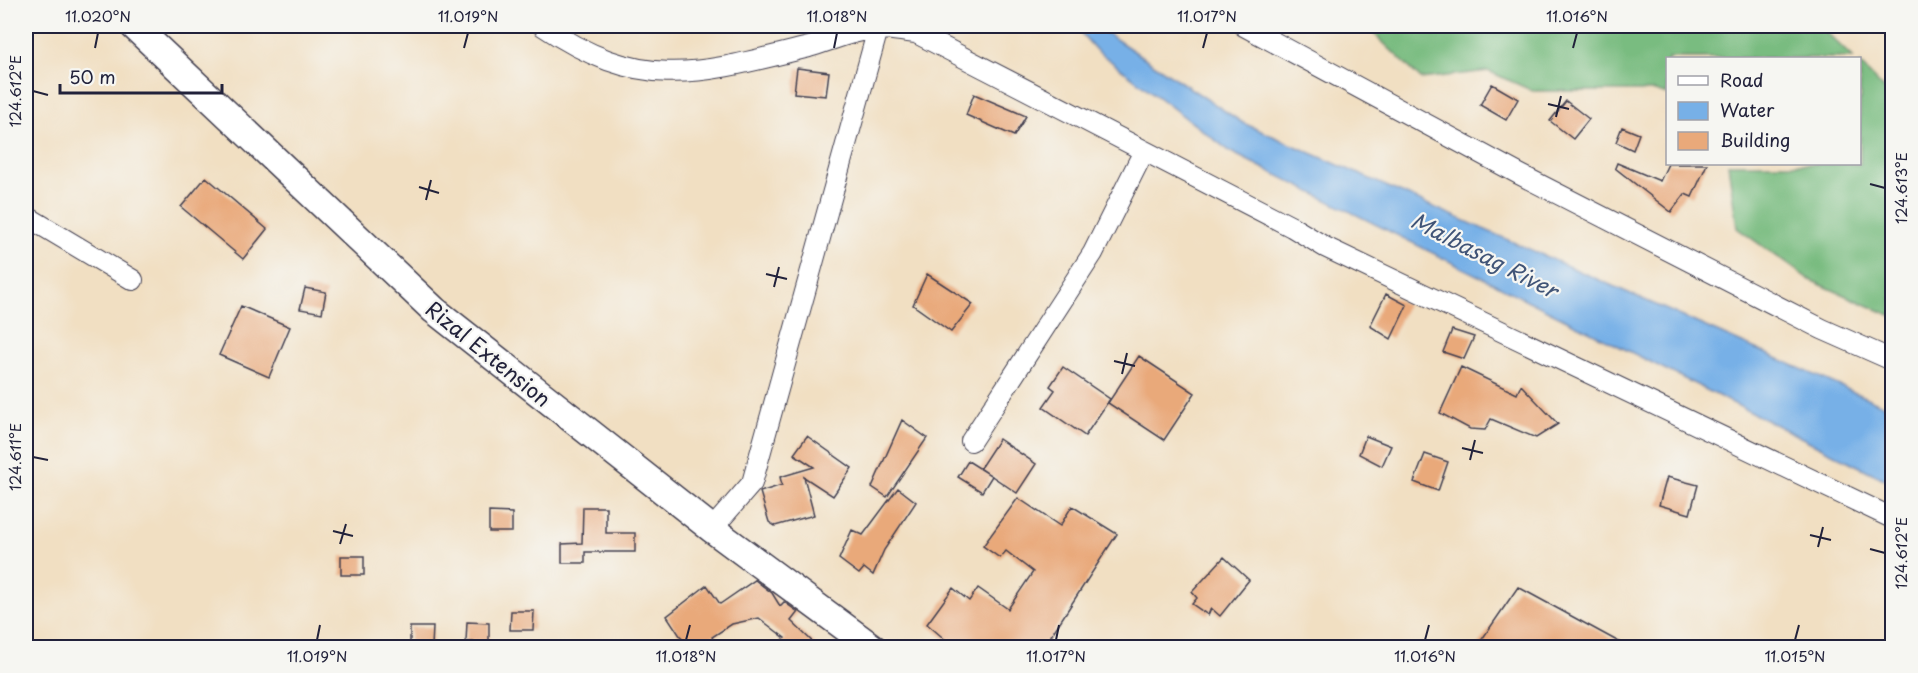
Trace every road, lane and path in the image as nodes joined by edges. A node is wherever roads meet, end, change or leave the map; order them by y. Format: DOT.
graph roads {
  1 [pos="134,26"];
  2 [pos="543,26"];
  3 [pos="1244,26"];
  4 [pos="878,29"];
  5 [pos="1144,151"];
  6 [pos="26,216"];
  7 [pos="133,280"];
  8 [pos="1893,360"];
  9 [pos="971,441"];
  10 [pos="1893,518"];
  11 [pos="712,529"];
  12 [pos="873,648"];
  1 -- 11 [label="street, Rizal Extension"];
  2 -- 4 [label="street"];
  3 -- 8 [label="street"];
  4 -- 5 [label="street"];
  4 -- 11 [label="street"];
  5 -- 9 [label="street"];
  5 -- 10 [label="street"];
  6 -- 7 [label="street"];
  11 -- 12 [label="street, Rizal Extension"];
}
